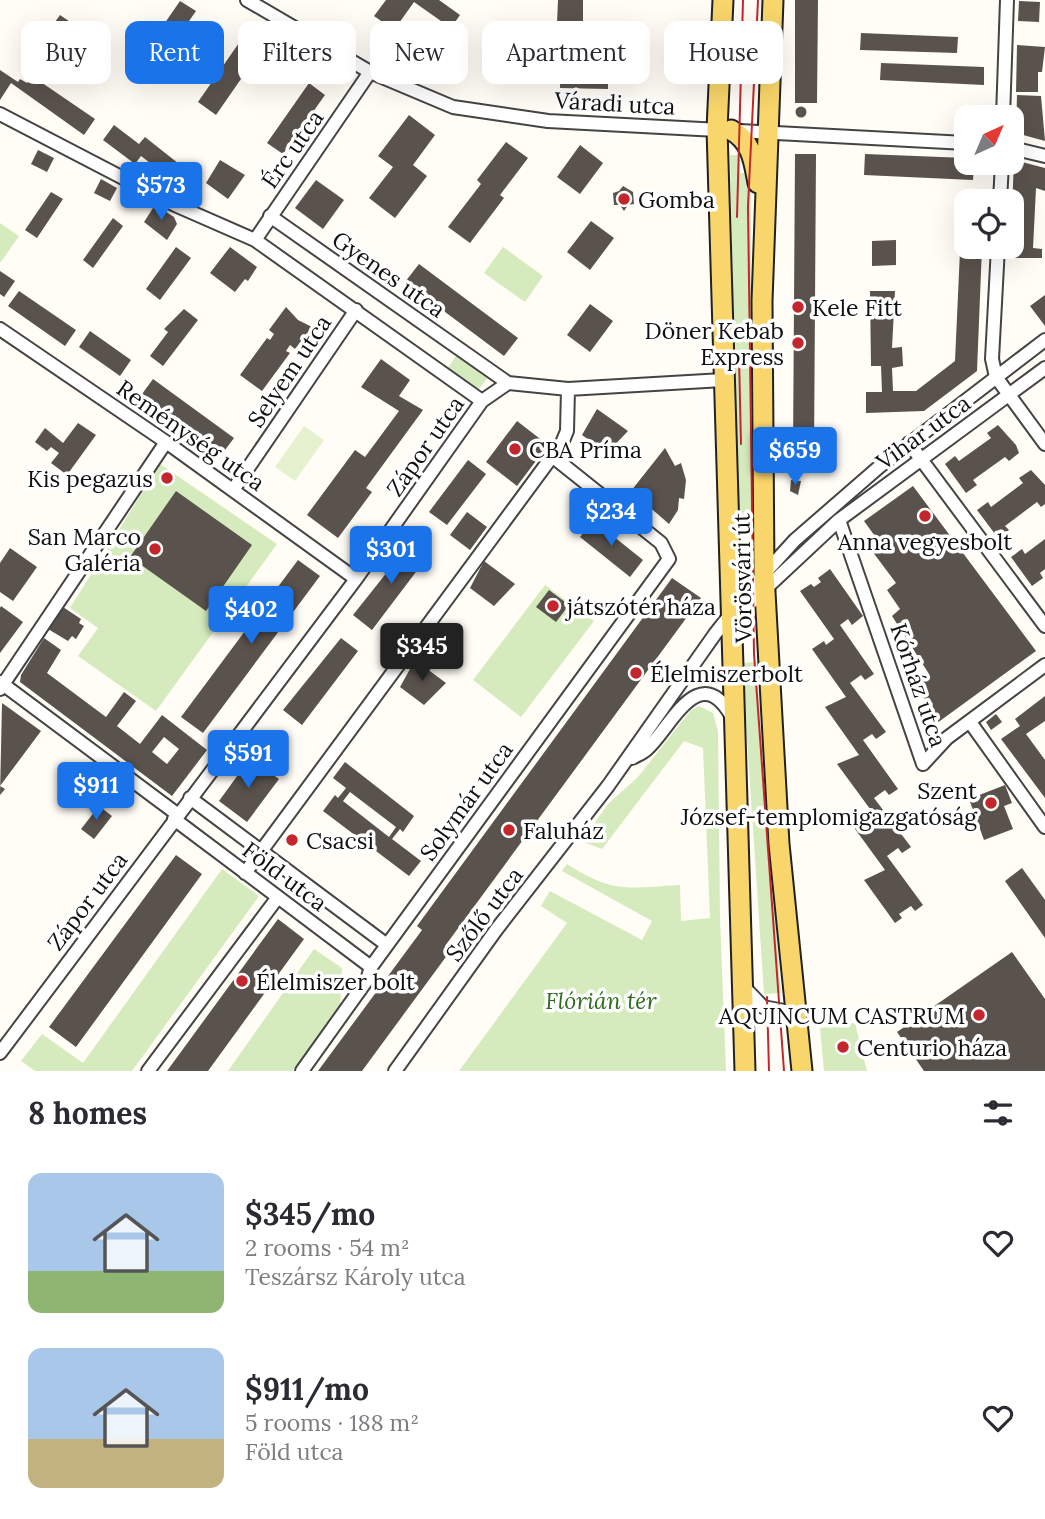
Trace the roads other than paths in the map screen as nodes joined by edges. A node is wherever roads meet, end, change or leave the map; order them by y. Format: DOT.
graph roads {
  1 [pos="247,0"];
  2 [pos="723,0"];
  3 [pos="773,0"];
  4 [pos="1007,0"];
  5 [pos="370,72"];
  6 [pos="398,84"];
  7 [pos="1003,105"];
  8 [pos="0,114"];
  9 [pos="724,130"];
  10 [pos="768,132"];
  11 [pos="954,142"];
  12 [pos="1024,151"];
  13 [pos="1045,156"];
  14 [pos="270,216"];
  15 [pos="764,222"];
  16 [pos="255,240"];
  17 [pos="997,259"];
  18 [pos="356,310"];
  19 [pos="0,329"];
  20 [pos="1045,340"];
  21 [pos="1045,368"];
  22 [pos="996,376"];
  23 [pos="723,380"];
  24 [pos="508,383"];
  25 [pos="568,389"];
  26 [pos="1008,395"];
  27 [pos="482,401"];
  28 [pos="166,443"];
  29 [pos="909,443"];
  30 [pos="1045,444"];
  31 [pos="552,456"];
  32 [pos="922,459"];
  33 [pos="233,490"];
  34 [pos="839,520"];
  35 [pos="356,579"];
  36 [pos="765,582"];
  37 [pos="731,614"];
  38 [pos="1045,626"];
  39 [pos="1045,665"];
  40 [pos="1,685"];
  41 [pos="734,719"];
  42 [pos="970,722"];
  43 [pos="626,762"];
  44 [pos="190,798"];
  45 [pos="175,817"];
  46 [pos="1045,827"];
  47 [pos="261,851"];
  48 [pos="245,873"];
  49 [pos="278,897"];
  50 [pos="387,945"];
  51 [pos="371,967"];
  52 [pos="741,983"];
  53 [pos="795,1013"];
  54 [pos="0,1054"];
  55 [pos="148,1071"];
  56 [pos="302,1071"];
  57 [pos="395,1071"];
  58 [pos="745,1071"];
  59 [pos="802,1071"];
  1 -- 5 [label="street, Váradi utca"];
  2 -- 9 [label="main road, Vörösvári út"];
  3 -- 10 [label="main road, Vörösvári út"];
  4 -- 7 [label="street"];
  5 -- 14 [label="street, Érc utca"];
  6 -- 9 [label="street, Váradi utca"];
  8 -- 16 [label="street"];
  9 -- 10 [label="street, Váradi utca"];
  9 -- 15 [label="main road"];
  9 -- 23 [label="main road, Vörösvári út"];
  10 -- 11 [label="street, Váradi utca"];
  10 -- 15 [label="main road, Vörösvári út"];
  12 -- 13 [label="street"];
  14 -- 16 [label="street"];
  14 -- 24 [label="street, Gyenes utca"];
  15 -- 36 [label="main road, Vörösvári út"];
  16 -- 18 [label="street"];
  17 -- 22 [label="street"];
  18 -- 27 [label="street"];
  18 -- 33 [label="street, Selyem utca"];
  19 -- 28 [label="street, Reménység utca"];
  20 -- 22 [label="street, Vihar utca"];
  21 -- 26 [label="street, Vihar utca"];
  22 -- 26 [label="street"];
  22 -- 29 [label="street, Vihar utca"];
  23 -- 25 [label="street, Gyenes utca"];
  23 -- 37 [label="main road, Vörösvári út"];
  24 -- 25 [label="street, Gyenes utca"];
  24 -- 27 [label="street"];
  25 -- 31 [label="street"];
  26 -- 30 [label="street"];
  26 -- 32 [label="street, Vihar utca"];
  27 -- 35 [label="street, Zápor utca"];
  28 -- 33 [label="street, Reménység utca"];
  28 -- 40 [label="street"];
  29 -- 32 [label="street"];
  29 -- 36 [label="street, Vihar utca"];
  31 -- 47 [label="street"];
  31 -- 50 [label="street, Solymár utca"];
  32 -- 34 [label="street, Vihar utca"];
  32 -- 38 [label="street"];
  33 -- 35 [label="street, Reménység utca"];
  34 -- 36 [label="street, Vihar utca"];
  34 -- 42 [label="street, Kórház utca"];
  35 -- 44 [label="street, Zápor utca"];
  36 -- 37 [label="street, Vihar utca"];
  36 -- 53 [label="main road, Vörösvári út"];
  37 -- 41 [label="main road, Vörösvári út"];
  37 -- 43 [label="street, Szőlő utca"];
  39 -- 42 [label="street"];
  40 -- 45 [label="street, Föld utca"];
  41 -- 43 [label="street"];
  41 -- 52 [label="main road, Vörösvári út"];
  42 -- 46 [label="street, Kórház utca"];
  43 -- 57 [label="street, Szőlő utca"];
  44 -- 45 [label="street, Zápor utca"];
  44 -- 47 [label="street, Föld utca"];
  45 -- 48 [label="street, Föld utca"];
  45 -- 54 [label="street, Zápor utca"];
  47 -- 48 [label="street"];
  47 -- 50 [label="street, Föld utca"];
  48 -- 49 [label="street, Föld utca"];
  49 -- 51 [label="street, Föld utca"];
  49 -- 55 [label="street"];
  50 -- 51 [label="street, Solymár utca"];
  51 -- 56 [label="street, Solymár utca"];
  52 -- 53 [label="street"];
  52 -- 58 [label="main road, Vörösvári út"];
  53 -- 59 [label="main road, Vörösvári út"];
}
